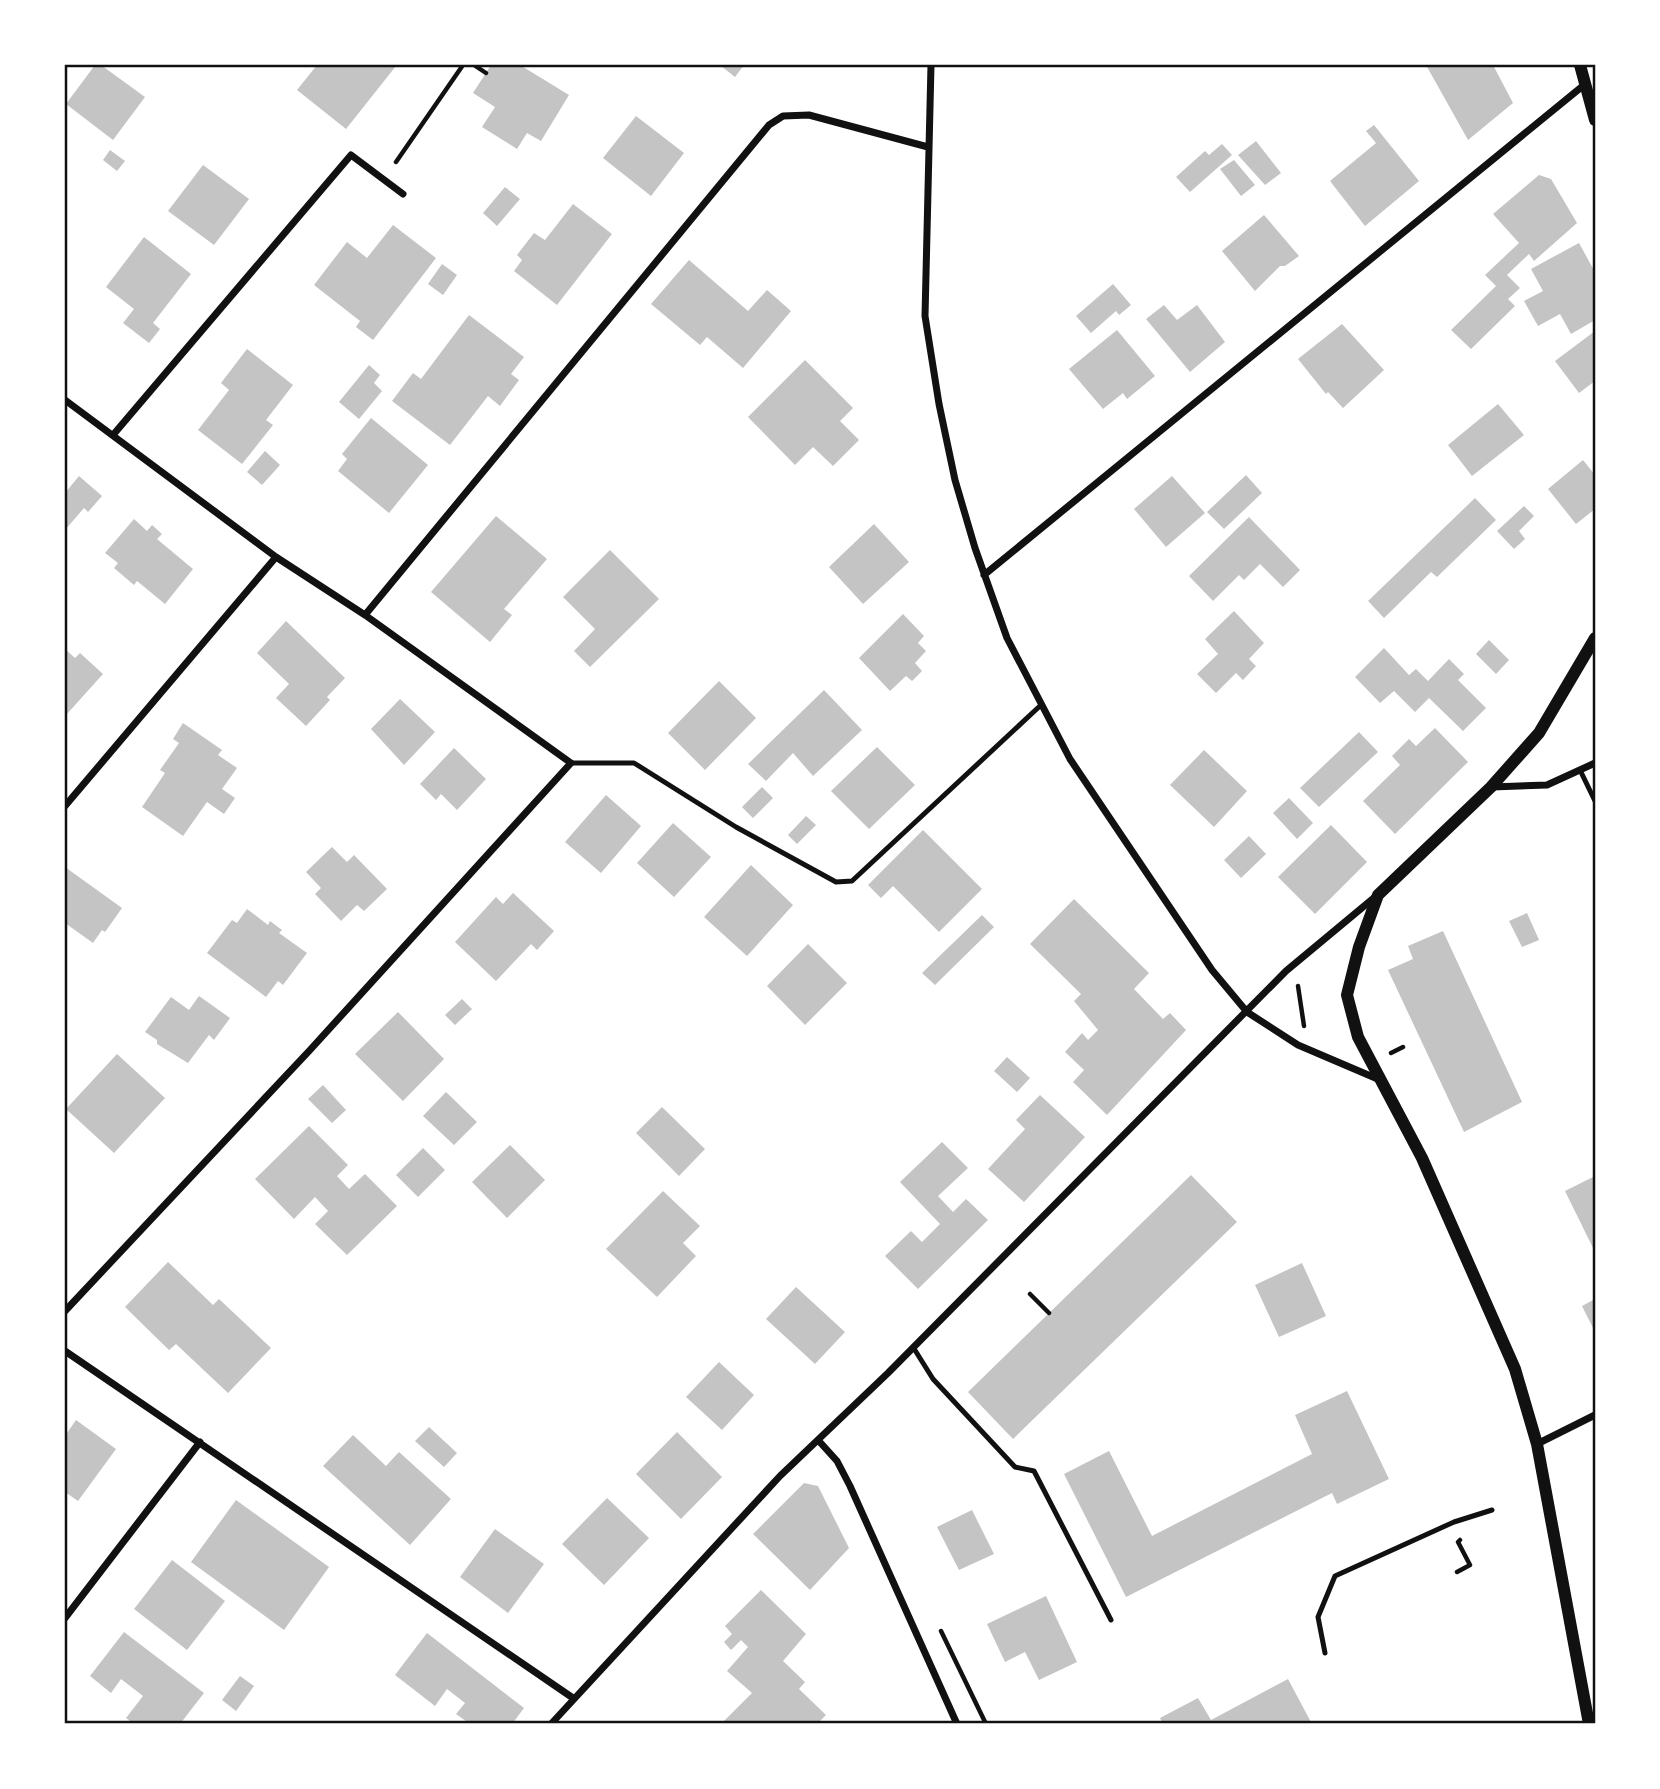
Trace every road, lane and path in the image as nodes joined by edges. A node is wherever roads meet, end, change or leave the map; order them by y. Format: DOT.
graph roads {
  1 [pos="463,65"];
  2 [pos="474,65"];
  3 [pos="931,65"];
  4 [pos="1580,65"];
  5 [pos="486,72"];
  6 [pos="1590,83"];
  7 [pos="1595,120"];
  8 [pos="928,147"];
  9 [pos="382,180"];
  10 [pos="403,194"];
  11 [pos="65,400"];
  12 [pos="113,435"];
  13 [pos="276,557"];
  14 [pos="984,575"];
  15 [pos="365,615"];
  16 [pos="1595,638"];
  17 [pos="1041,705"];
  18 [pos="1595,762"];
  19 [pos="571,763"];
  20 [pos="1580,770"];
  21 [pos="1491,787"];
  22 [pos="65,793"];
  23 [pos="72,799"];
  24 [pos="1595,801"];
  25 [pos="65,806"];
  26 [pos="1378,895"];
  27 [pos="1297,982"];
  28 [pos="1247,1012"];
  29 [pos="1305,1028"];
  30 [pos="1403,1047"];
  31 [pos="1389,1054"];
  32 [pos="1381,1080"];
  33 [pos="1030,1294"];
  34 [pos="65,1311"];
  35 [pos="1049,1313"];
  36 [pos="913,1347"];
  37 [pos="65,1351"];
  38 [pos="1595,1415"];
  39 [pos="818,1440"];
  40 [pos="200,1442"];
  41 [pos="1537,1444"];
  42 [pos="1492,1510"];
  43 [pos="1465,1537"];
  44 [pos="1457,1572"];
  45 [pos="65,1618"];
  46 [pos="1111,1620"];
  47 [pos="1325,1653"];
  48 [pos="573,1698"];
  49 [pos="551,1724"];
  50 [pos="957,1724"];
  51 [pos="1589,1724"];
  1 -- 9 [label="path"];
  2 -- 5 [label="path"];
  3 -- 8 [label="street"];
  4 -- 6 [label="street"];
  6 -- 7 [label="street"];
  6 -- 14 [label="street"];
  8 -- 14 [label="street"];
  8 -- 15 [label="street"];
  9 -- 10 [label="street"];
  9 -- 12 [label="street"];
  11 -- 12 [label="street"];
  12 -- 13 [label="street"];
  13 -- 15 [label="street"];
  13 -- 23 [label="street"];
  14 -- 17 [label="street"];
  15 -- 19 [label="street"];
  16 -- 21 [label="street"];
  17 -- 19 [label="lane"];
  17 -- 28 [label="street"];
  18 -- 20 [label="street"];
  19 -- 34 [label="street"];
  20 -- 21 [label="street"];
  20 -- 24 [label="lane"];
  21 -- 26 [label="street"];
  22 -- 23 [label="street"];
  23 -- 25 [label="street"];
  26 -- 28 [label="street"];
  26 -- 32 [label="street"];
  27 -- 29 [label="path"];
  28 -- 32 [label="street"];
  28 -- 36 [label="street"];
  30 -- 31 [label="path"];
  32 -- 41 [label="street"];
  33 -- 35 [label="path"];
  36 -- 39 [label="street"];
  36 -- 46 [label="lane"];
  37 -- 40 [label="street"];
  38 -- 41 [label="street"];
  39 -- 48 [label="street"];
  39 -- 50 [label="street"];
  40 -- 45 [label="street"];
  40 -- 48 [label="street"];
  41 -- 51 [label="street"];
  42 -- 47 [label="lane"];
  43 -- 44 [label="path"];
  48 -- 49 [label="street"];
}
